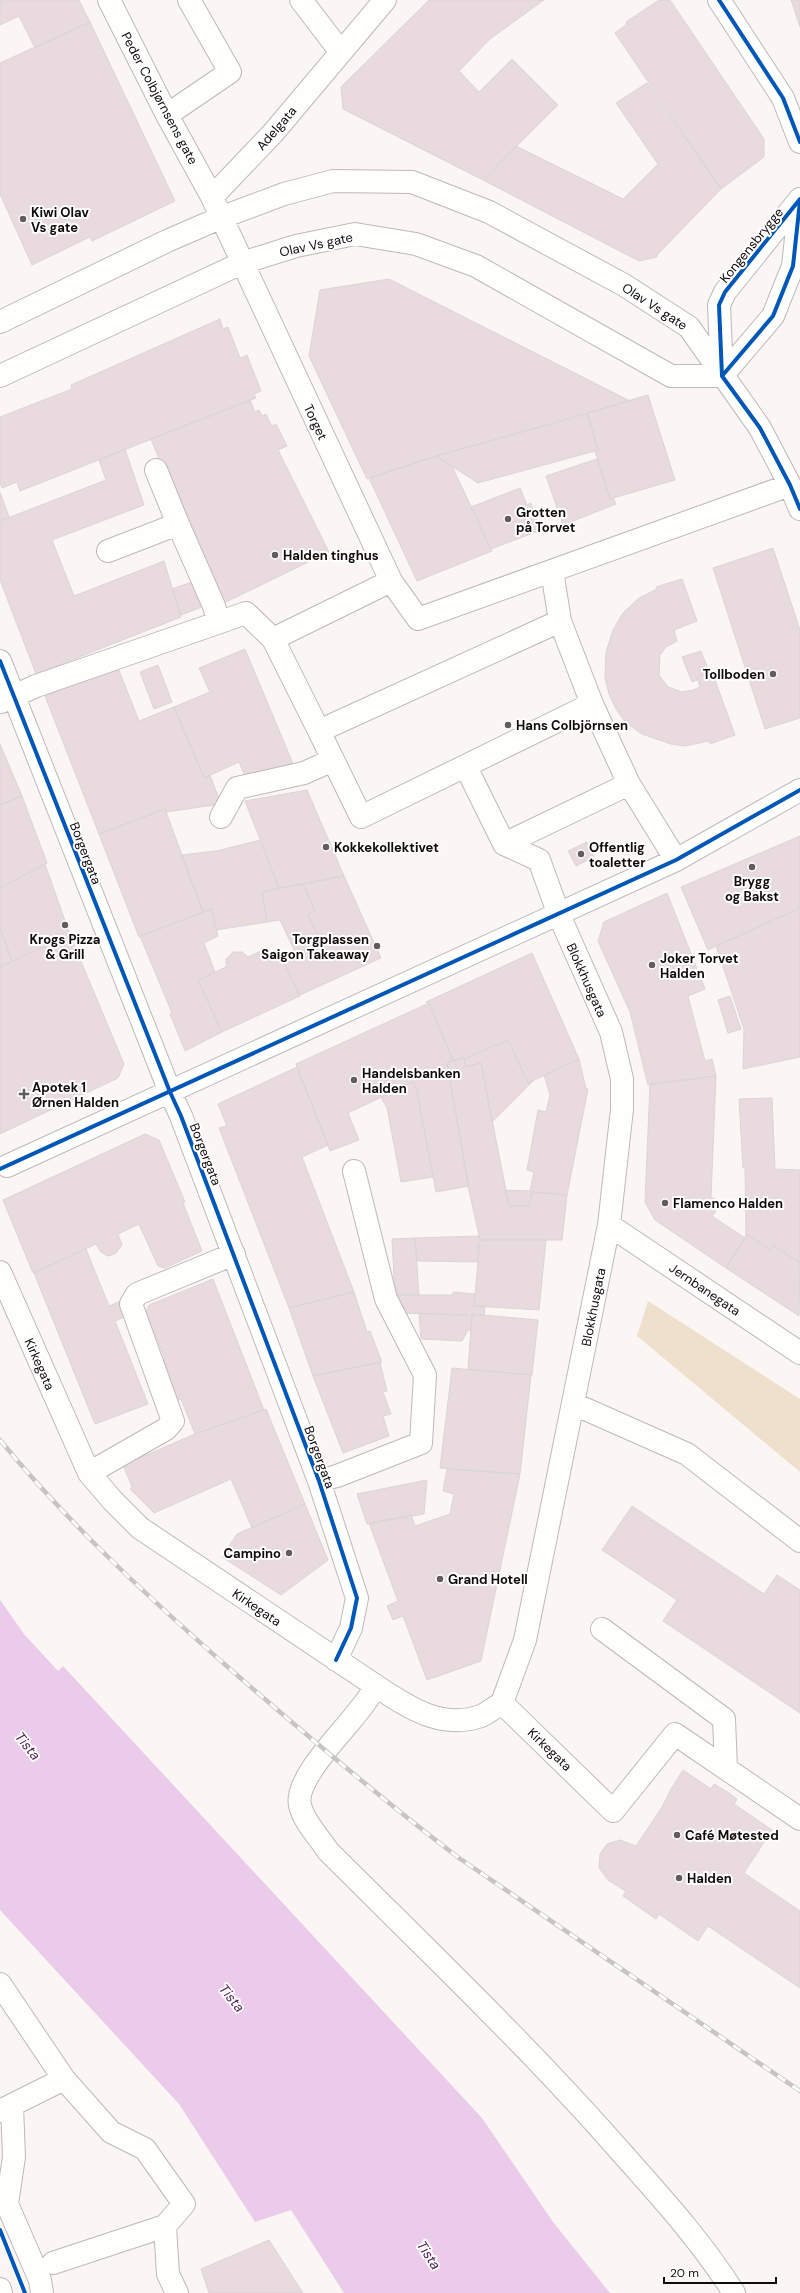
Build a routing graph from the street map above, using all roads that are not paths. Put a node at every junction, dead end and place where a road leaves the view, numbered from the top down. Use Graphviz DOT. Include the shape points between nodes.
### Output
graph roads {
  1 [pos="109,0"];
  2 [pos="190,0"];
  3 [pos="301,0"];
  4 [pos="719,0"];
  5 [pos="379,2"];
  6 [pos="340,51"];
  7 [pos="167,115"];
  8 [pos="800,142"];
  9 [pos="212,197"];
  10 [pos="800,207"];
  11 [pos="220,218"];
  12 [pos="242,263"];
  13 [pos="0,322"];
  14 [pos="0,376"];
  15 [pos="722,376"];
  16 [pos="156,470"];
  17 [pos="790,485"];
  18 [pos="800,509"];
  19 [pos="178,524"];
  20 [pos="108,551"];
  21 [pos="552,571"];
  22 [pos="391,581"];
  23 [pos="218,621"];
  24 [pos="560,621"];
  25 [pos="273,639"];
  26 [pos="0,660"];
  27 [pos="7,700"];
  28 [pos="592,704"];
  29 [pos="319,732"];
  30 [pos="333,760"];
  31 [pos="466,767"];
  32 [pos="629,784"];
  33 [pos="800,790"];
  34 [pos="221,817"];
  35 [pos="504,844"];
  36 [pos="676,860"];
  37 [pos="559,915"];
  38 [pos="170,1092"];
  39 [pos="7,1166"];
  40 [pos="354,1172"];
  41 [pos="609,1225"];
  42 [pos="234,1254"];
  43 [pos="0,1272"];
  44 [pos="800,1353"];
  45 [pos="574,1404"];
  46 [pos="89,1472"];
  47 [pos="319,1481"];
  48 [pos="800,1541"];
  49 [pos="602,1629"];
  50 [pos="336,1660"];
  51 [pos="376,1686"];
  52 [pos="502,1703"];
  53 [pos="726,1769"];
  54 [pos="800,1819"];
  55 [pos="0,1984"];
  56 [pos="64,2079"];
  57 [pos="6,2108"];
  58 [pos="165,2226"];
  59 [pos="53,2263"];
  60 [pos="0,2290"];
  61 [pos="1,2293"];
  62 [pos="42,2293"];
  63 [pos="177,2293"];
  64 [pos="734,2293"];
  1 -- 7 [label="street, Peder Colbjørnsens gate"];
  2 -- 7 [label="street" via="230,72"];
  3 -- 6 [label="street"];
  4 -- 8 [label="street" via="783,98"];
  5 -- 6 [label="street, Adelgata"];
  6 -- 9 [label="street, Adelgata" via="273,133"];
  7 -- 9 [label="street, Peder Colbjørnsens gate"];
  9 -- 11 [label="street"];
  10 -- 15 [label="street, Kongensbrygge" via="793,266 773,316"];
  10 -- 15 [label="street, Kongensbrygge" via="725,292 719,306"];
  11 -- 12 [label="street"];
  11 -- 13 [label="street, Olav Vs gate"];
  11 -- 15 [label="street, Olav Vs gate" via="284,194 333,181 412,182 489,212 624,285 689,327"];
  12 -- 14 [label="street, Olav Vs gate"];
  12 -- 15 [label="street, Olav Vs gate" via="296,246 355,234 416,244 476,266 671,376"];
  12 -- 22 [label="street, Torget"];
  15 -- 17 [label="street" via="760,428"];
  16 -- 19 [label="street"];
  17 -- 18 [label="street"];
  17 -- 21 [label="street"];
  19 -- 20 [label="street"];
  19 -- 23 [label="street" via="214,606"];
  21 -- 22 [label="street, Torget" via="418,619"];
  21 -- 24 [label="street"];
  22 -- 25 [label="street"];
  23 -- 25 [label="street" via="246,613"];
  23 -- 27 [label="street" via="36,686"];
  24 -- 28 [label="street"];
  24 -- 29 [label="street"];
  25 -- 29 [label="street"];
  26 -- 27 [label="street, Borgergata"];
  27 -- 38 [label="street, Borgergata"];
  28 -- 31 [label="street"];
  28 -- 32 [label="street"];
  29 -- 30 [label="street"];
  30 -- 31 [label="street" via="361,817"];
  30 -- 34 [label="street" via="304,773 237,788"];
  31 -- 35 [label="street"];
  32 -- 35 [label="street"];
  32 -- 36 [label="street"];
  33 -- 36 [label="street"];
  35 -- 37 [label="street, Blokkhusgata" via="539,860"];
  36 -- 37 [label="street"];
  37 -- 38 [label="street"];
  37 -- 41 [label="street, Blokkhusgata" via="611,1032 622,1078 622,1109"];
  38 -- 39 [label="street"];
  38 -- 42 [label="street, Borgergata"];
  40 -- 47 [label="street" via="386,1300 425,1375 421,1443"];
  41 -- 44 [label="street, Jernbanegata"];
  41 -- 45 [label="street, Blokkhusgata"];
  42 -- 46 [label="street" via="137,1294 131,1304 173,1421 166,1428"];
  42 -- 47 [label="street, Borgergata"];
  43 -- 46 [label="street, Kirkegata"];
  45 -- 48 [label="street" via="687,1454"];
  45 -- 52 [label="street, Blokkhusgata" via="525,1640"];
  46 -- 50 [label="street, Kirkegata" via="140,1528"];
  47 -- 50 [label="street, Borgergata" via="357,1598 351,1628"];
  49 -- 53 [label="street" via="724,1719"];
  50 -- 51 [label="street, Kirkegata"];
  51 -- 52 [label="street, Kirkegata" via="403,1704 432,1718 458,1720 481,1716"];
  51 -- 64 [label="street" via="307,1777 300,1794 299,1804 303,1814 328,1851 571,2094 670,2207"];
  52 -- 53 [label="street, Kirkegata" via="613,1811 675,1734"];
  53 -- 54 [label="street"];
  55 -- 56 [label="street"];
  56 -- 57 [label="street"];
  56 -- 58 [label="street" via="111,2132 145,2149 184,2204"];
  57 -- 62 [label="street" via="14,2157 7,2204 40,2280"];
  58 -- 59 [label="street"];
  58 -- 63 [label="street" via="168,2274"];
  60 -- 61 [label="street"];
}
